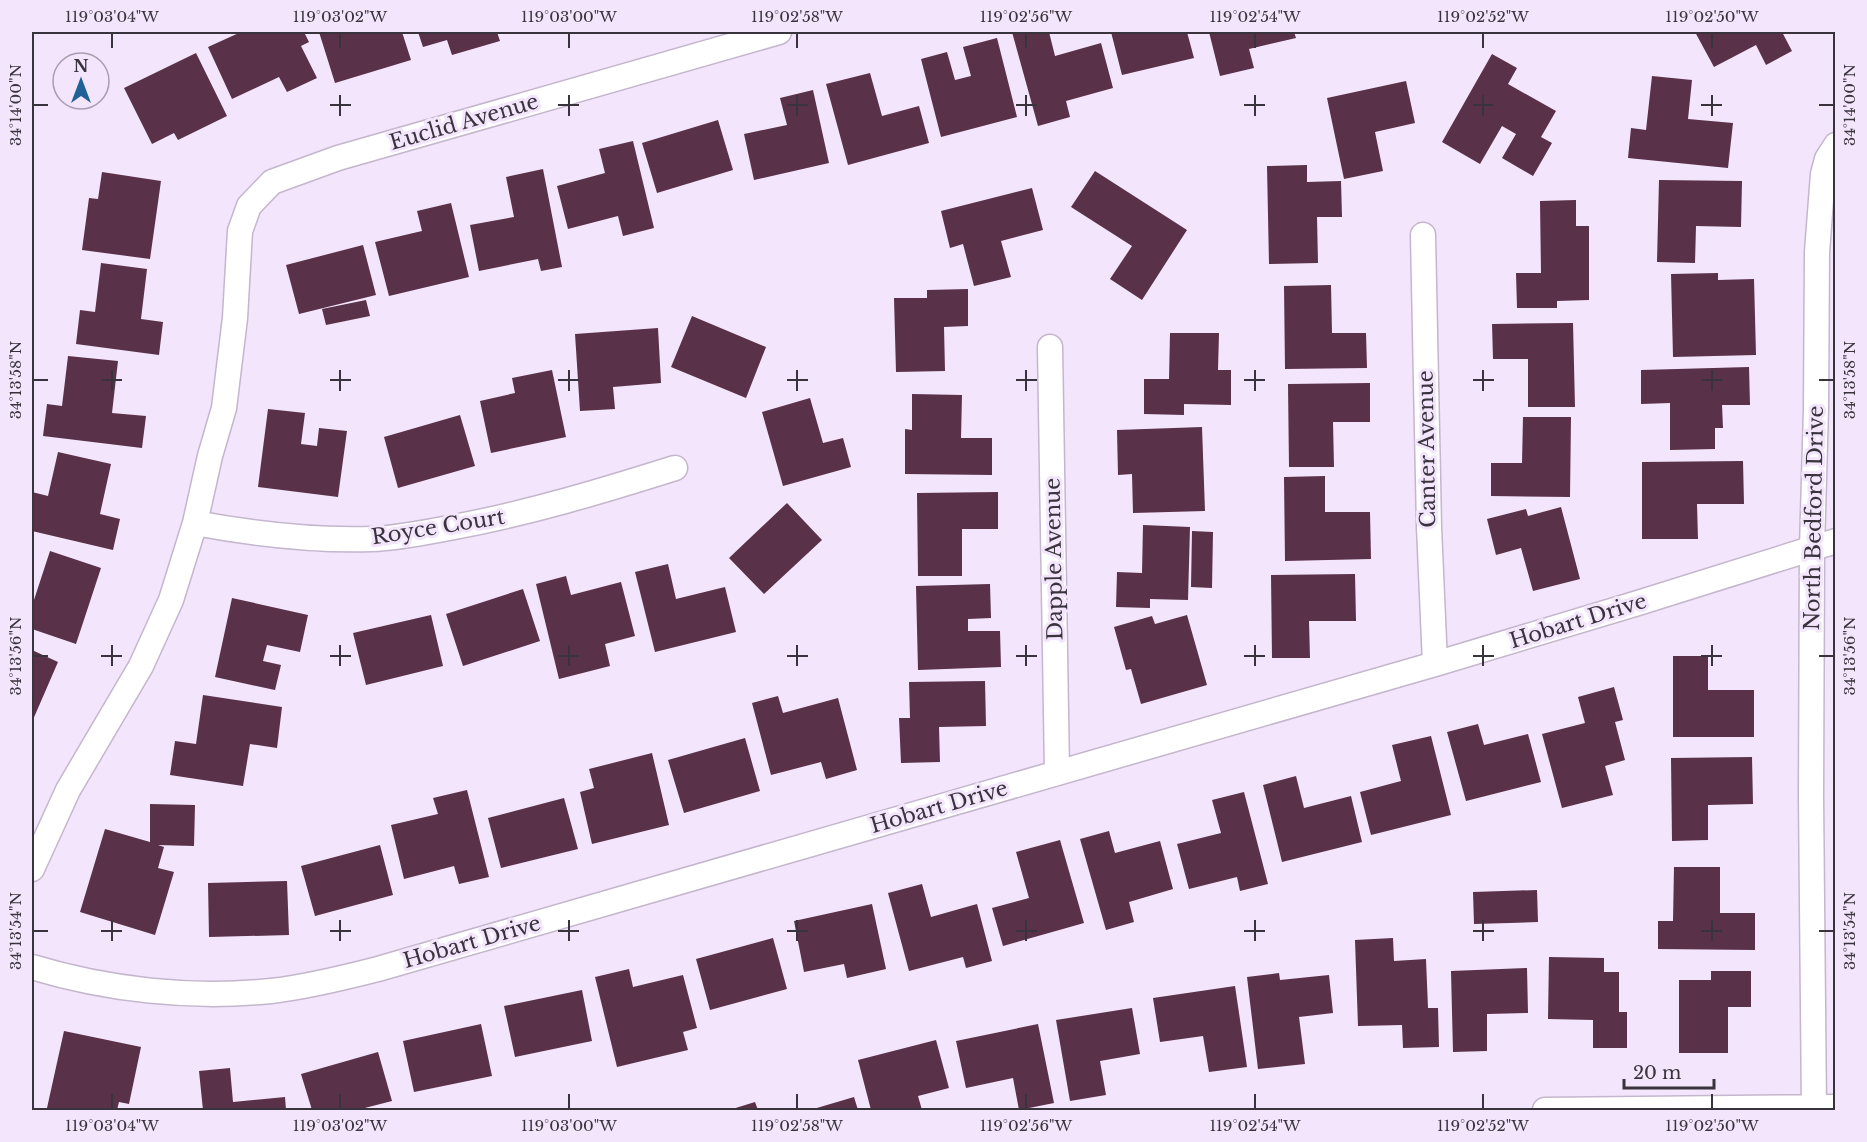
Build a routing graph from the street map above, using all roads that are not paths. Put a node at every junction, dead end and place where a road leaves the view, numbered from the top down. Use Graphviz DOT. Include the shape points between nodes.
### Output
graph roads {
  1 [pos="779,32"];
  2 [pos="1836,145"];
  3 [pos="1423,235"];
  4 [pos="1050,347"];
  5 [pos="675,468"];
  6 [pos="195,524"];
  7 [pos="1836,541"];
  8 [pos="1812,548"];
  9 [pos="1435,664"];
  10 [pos="1057,772"];
  11 [pos="32,868"];
  12 [pos="32,968"];
  13 [pos="1821,1108"];
  14 [pos="1545,1110"];
  1 -- 6 [label="street, Euclid Avenue" via="338,158 272,182 249,206 240,231 224,408"];
  2 -- 8 [label="street, North Bedford Drive" via="1823,174 1816,252"];
  3 -- 9 [label="street, Canter Avenue" via="1428,527"];
  4 -- 10 [label="street, Dapple Avenue"];
  5 -- 6 [label="street, Royce Court" via="497,519 404,537 311,539"];
  6 -- 11 [label="street" via="171,600 141,666 68,790"];
  7 -- 8 [label="street, Hobart Drive"];
  8 -- 9 [label="street, Hobart Drive"];
  8 -- 13 [label="street, North Bedford Drive" via="1811,809"];
  9 -- 10 [label="street, Hobart Drive"];
  10 -- 12 [label="street, Hobart Drive" via="332,981 271,991 210,994 113,986"];
  13 -- 14 [label="street"];
}
